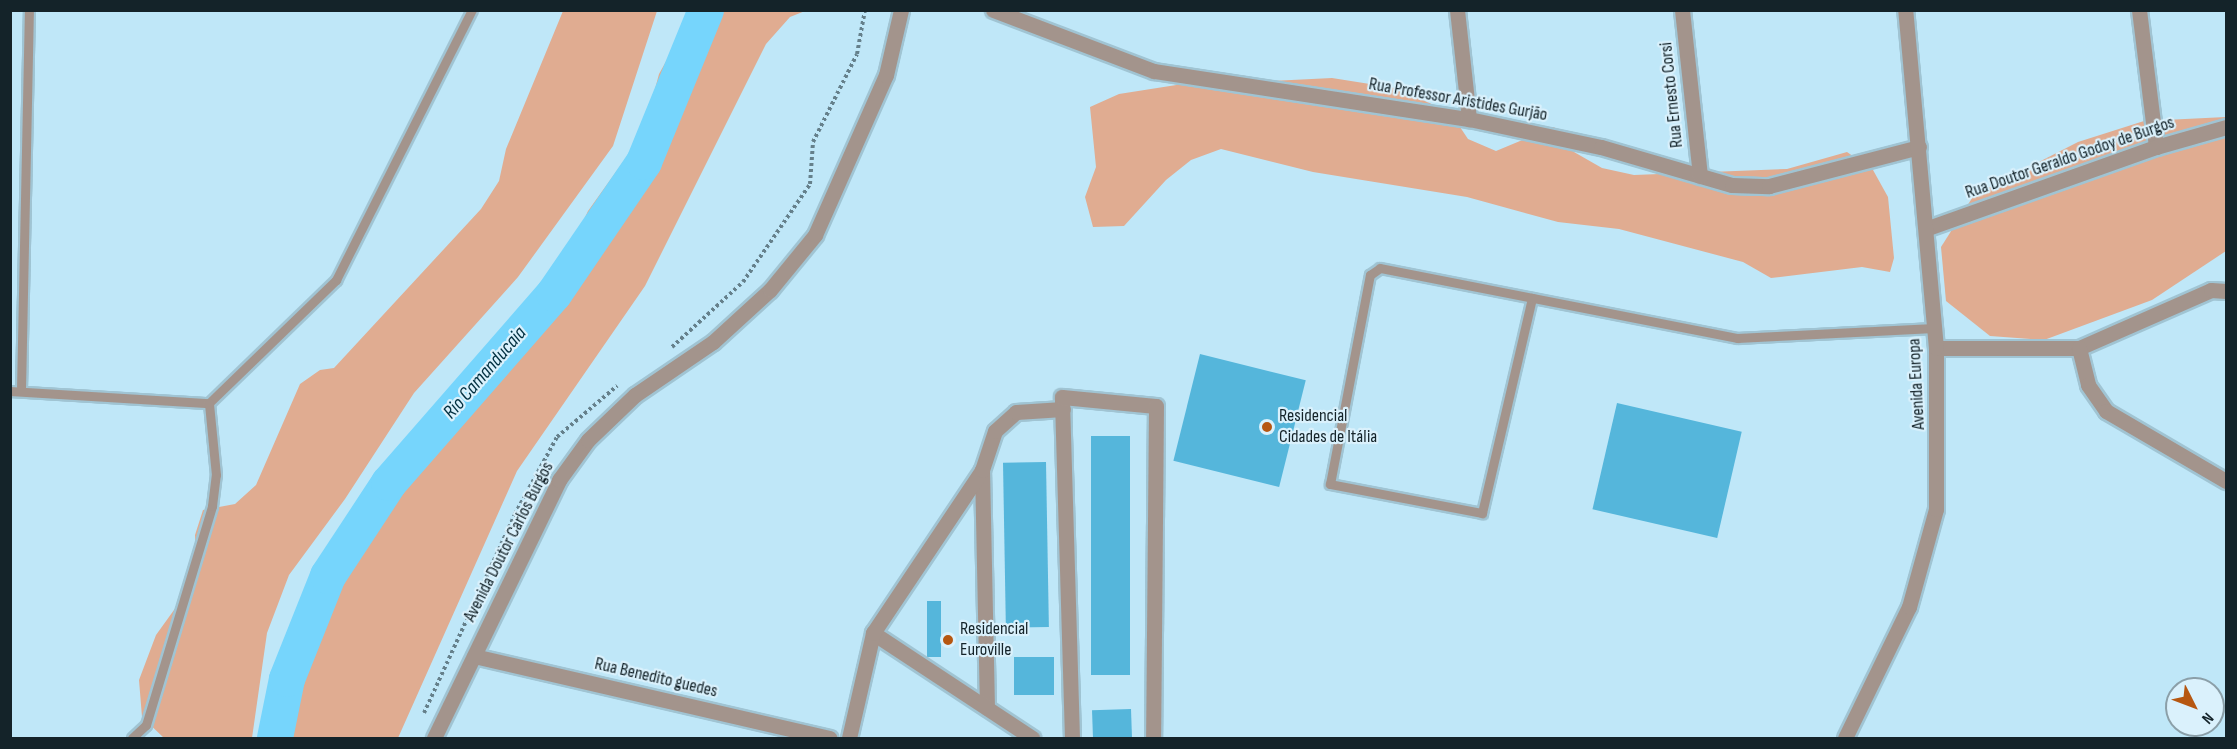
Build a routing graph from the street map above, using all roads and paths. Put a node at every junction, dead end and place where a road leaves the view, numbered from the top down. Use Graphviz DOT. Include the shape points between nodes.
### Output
graph roads {
  1 [pos="29,10"];
  2 [pos="472,10"];
  3 [pos="901,10"];
  4 [pos="993,10"];
  5 [pos="1457,10"];
  6 [pos="1682,10"];
  7 [pos="1905,10"];
  8 [pos="2139,10"];
  9 [pos="1469,119"];
  10 [pos="2226,127"];
  11 [pos="1919,147"];
  12 [pos="2156,147"];
  13 [pos="1700,176"];
  14 [pos="1928,228"];
  15 [pos="2226,291"];
  16 [pos="1532,298"];
  17 [pos="1934,328"];
  18 [pos="1936,348"];
  19 [pos="2079,348"];
  20 [pos="21,390"];
  21 [pos="10,391"];
  22 [pos="209,403"];
  23 [pos="1063,409"];
  24 [pos="982,470"];
  25 [pos="2226,481"];
  26 [pos="873,633"];
  27 [pos="474,656"];
  28 [pos="987,708"];
  29 [pos="132,738"];
  30 [pos="434,738"];
  31 [pos="830,738"];
  32 [pos="849,738"];
  33 [pos="1032,738"];
  34 [pos="1072,738"];
  35 [pos="1153,738"];
  36 [pos="1845,738"];
  1 -- 20 [label="lane"];
  2 -- 22 [label="lane" via="336,280"];
  3 -- 27 [label="street, Avenida Doutor Carlos Burgos" via="886,75 815,236 770,290 713,342 635,395 588,440 559,480"];
  4 -- 9 [label="street, Rua Professor Aristides Gurjão" via="1154,71"];
  5 -- 9 [label="street"];
  6 -- 13 [label="street, Rua Ernesto Corsi"];
  7 -- 11 [label="street, Avenida Europa"];
  8 -- 12 [label="street"];
  9 -- 13 [label="street, Rua Professor Aristides Gurjão" via="1601,147"];
  10 -- 12 [label="street, Rua Doutor Geraldo Godoy de Burgos"];
  11 -- 13 [label="street, Rua Professor Aristides Gurjão" via="1769,186 1732,185"];
  11 -- 14 [label="street, Avenida Europa"];
  12 -- 14 [label="street, Rua Doutor Geraldo Godoy de Burgos"];
  14 -- 17 [label="street, Avenida Europa"];
  15 -- 19 [label="street" via="2211,290"];
  16 -- 16 [label="lane" via="1482,513 1330,484 1373,270"];
  16 -- 17 [label="lane" via="1737,338"];
  17 -- 18 [label="street, Avenida Europa"];
  18 -- 19 [label="street"];
  18 -- 36 [label="street, Avenida Europa" via="1936,509 1909,607"];
  19 -- 25 [label="street" via="2088,385 2106,411"];
  20 -- 21 [label="lane"];
  20 -- 22 [label="lane"];
  22 -- 29 [label="lane" via="216,475 212,506 146,725"];
  23 -- 24 [label="street" via="1016,412 1003,419"];
  23 -- 34 [label="street"];
  23 -- 35 [label="street" via="1062,397 1156,406"];
  24 -- 26 [label="street"];
  24 -- 28 [label="street"];
  26 -- 28 [label="street"];
  26 -- 32 [label="street"];
  27 -- 30 [label="street, Avenida Doutor Carlos Burgos"];
  27 -- 31 [label="street, Rua Benedito guedes"];
  28 -- 33 [label="street"];
}
